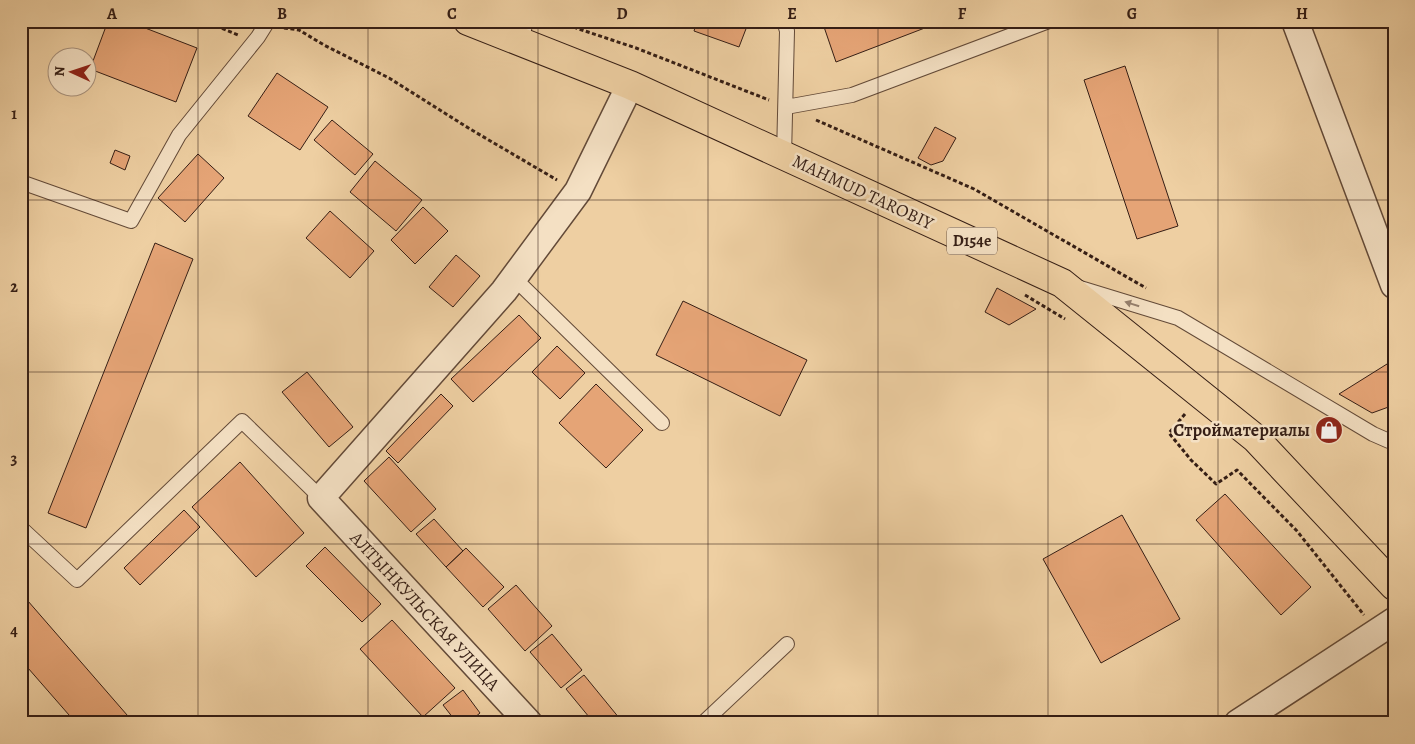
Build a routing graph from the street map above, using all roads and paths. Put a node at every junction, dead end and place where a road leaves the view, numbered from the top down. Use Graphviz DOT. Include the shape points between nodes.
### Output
graph roads {
  1 [pos="204,21"];
  2 [pos="268,21"];
  3 [pos="468,21"];
  4 [pos="554,21"];
  5 [pos="784,21"];
  6 [pos="1049,21"];
  7 [pos="1295,21"];
  8 [pos="524,32"];
  9 [pos="258,37"];
  10 [pos="630,86"];
  11 [pos="786,106"];
  12 [pos="784,156"];
  13 [pos="21,182"];
  14 [pos="578,191"];
  15 [pos="514,278"];
  16 [pos="1062,283"];
  17 [pos="1394,285"];
  18 [pos="1149,290"];
  19 [pos="1024,295"];
  20 [pos="1066,320"];
  21 [pos="1178,409"];
  22 [pos="662,423"];
  23 [pos="1394,440"];
  24 [pos="321,498"];
  25 [pos="21,528"];
  26 [pos="1394,586"];
  27 [pos="1389,624"];
  28 [pos="786,644"];
  29 [pos="529,723"];
  30 [pos="703,723"];
  31 [pos="1238,723"];
  1 -- 9 [label="path" via="250,40"];
  2 -- 9 [label="lane"];
  3 -- 8 [label="main road, MAHMUD TAROBIY / D154e"];
  4 -- 11 [label="path" via="636,48"];
  5 -- 11 [label="lane" via="787,31"];
  6 -- 11 [label="lane" via="852,95"];
  7 -- 17 [label="street"];
  8 -- 10 [label="main road, MAHMUD TAROBIY / D154e"];
  9 -- 13 [label="lane" via="179,135 131,221"];
  9 -- 14 [label="path" via="285,27 299,30 389,78 531,166"];
  10 -- 12 [label="main road, MAHMUD TAROBIY / D154e"];
  10 -- 14 [label="street"];
  11 -- 12 [label="lane"];
  11 -- 18 [label="path" via="974,189"];
  12 -- 16 [label="main road, MAHMUD TAROBIY / D154e"];
  14 -- 15 [label="street"];
  15 -- 22 [label="lane"];
  15 -- 24 [label="street"];
  23 -- 16 [label="lane, one-way" via="1373,434 1178,318"];
  16 -- 26 [label="main road, MAHMUD TAROBIY / D154e" via="1256,438"];
  19 -- 20 [label="path"];
  21 -- 27 [label="path" via="1186,415 1169,433 1191,460 1216,484 1238,470 1297,531 1365,616"];
  24 -- 25 [label="lane" via="242,421 77,580"];
  24 -- 29 [label="street, АЛТЫНКУЛЬСКАЯ УЛИЦА"];
  27 -- 31 [label="street"];
  28 -- 30 [label="lane"];
}
